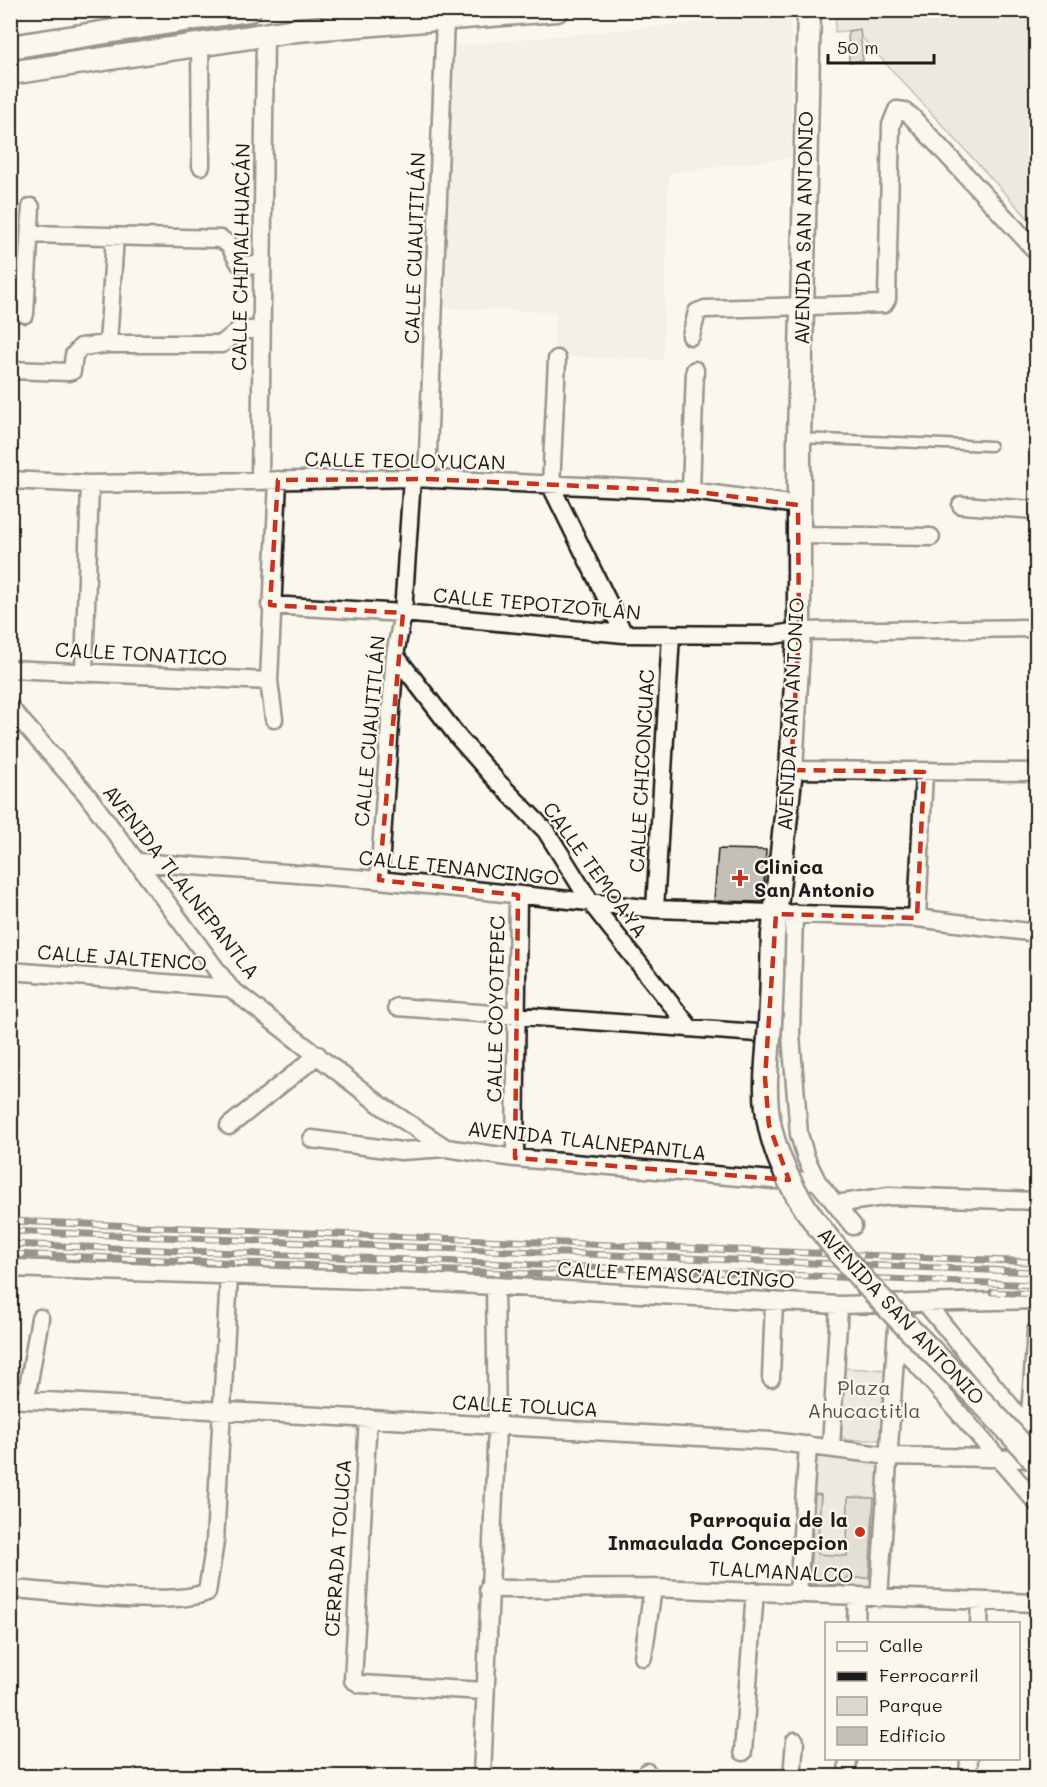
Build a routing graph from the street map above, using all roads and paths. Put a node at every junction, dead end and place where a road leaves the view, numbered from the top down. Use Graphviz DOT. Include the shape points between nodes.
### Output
graph roads {
  1 [pos="249,10"];
  2 [pos="557,10"];
  3 [pos="809,10"];
  4 [pos="445,18"];
  5 [pos="265,34"];
  6 [pos="200,44"];
  7 [pos="10,47"];
  8 [pos="10,73"];
  9 [pos="201,166"];
  10 [pos="31,207"];
  11 [pos="30,234"];
  12 [pos="115,236"];
  13 [pos="1036,251"];
  14 [pos="261,266"];
  15 [pos="803,307"];
  16 [pos="25,314"];
  17 [pos="260,330"];
  18 [pos="691,336"];
  19 [pos="108,344"];
  20 [pos="557,358"];
  21 [pos="10,370"];
  22 [pos="695,370"];
  23 [pos="799,438"];
  24 [pos="991,446"];
  25 [pos="420,478"];
  26 [pos="10,480"];
  27 [pos="260,480"];
  28 [pos="278,480"];
  29 [pos="90,484"];
  30 [pos="551,486"];
  31 [pos="691,492"];
  32 [pos="798,505"];
  33 [pos="961,505"];
  34 [pos="1036,510"];
  35 [pos="799,535"];
  36 [pos="931,537"];
  37 [pos="270,605"];
  38 [pos="403,613"];
  39 [pos="1036,628"];
  40 [pos="799,631"];
  41 [pos="624,634"];
  42 [pos="671,635"];
  43 [pos="395,655"];
  44 [pos="10,669"];
  45 [pos="84,671"];
  46 [pos="268,681"];
  47 [pos="10,708"];
  48 [pos="274,719"];
  49 [pos="791,770"];
  50 [pos="924,772"];
  51 [pos="1036,772"];
  52 [pos="138,862"];
  53 [pos="379,880"];
  54 [pos="518,895"];
  55 [pos="591,903"];
  56 [pos="655,909"];
  57 [pos="917,918"];
  58 [pos="781,921"];
  59 [pos="1036,933"];
  60 [pos="10,971"];
  61 [pos="230,988"];
  62 [pos="397,1007"];
  63 [pos="516,1014"];
  64 [pos="690,1028"];
  65 [pos="758,1033"];
  66 [pos="318,1054"];
  67 [pos="229,1126"];
  68 [pos="312,1139"];
  69 [pos="446,1148"];
  70 [pos="515,1158"];
  71 [pos="817,1181"];
  72 [pos="1036,1201"];
  73 [pos="836,1204"];
  74 [pos="854,1226"];
  75 [pos="10,1268"];
  76 [pos="229,1275"];
  77 [pos="495,1286"];
  78 [pos="1036,1300"];
  79 [pos="774,1301"];
  80 [pos="839,1305"];
  81 [pos="898,1305"];
  82 [pos="927,1305"];
  83 [pos="39,1318"];
  84 [pos="1036,1331"];
  85 [pos="896,1340"];
  86 [pos="771,1378"];
  87 [pos="18,1399"];
  88 [pos="1034,1408"];
  89 [pos="224,1410"];
  90 [pos="368,1418"];
  91 [pos="497,1425"];
  92 [pos="1033,1433"];
  93 [pos="808,1445"];
  94 [pos="831,1447"];
  95 [pos="889,1456"];
  96 [pos="1001,1458"];
  97 [pos="1036,1461"];
  98 [pos="1036,1502"];
  99 [pos="489,1588"];
  100 [pos="653,1588"];
  101 [pos="10,1589"];
  102 [pos="756,1591"];
  103 [pos="798,1593"];
  104 [pos="857,1596"];
  105 [pos="879,1598"];
  106 [pos="980,1602"];
  107 [pos="1036,1603"];
  108 [pos="856,1622"];
  109 [pos="979,1622"];
  110 [pos="643,1657"];
  111 [pos="485,1691"];
  112 [pos="795,1742"];
  113 [pos="743,1752"];
  114 [pos="848,1760"];
  115 [pos="969,1760"];
  116 [pos="482,1776"];
  117 [pos="792,1776"];
  118 [pos="847,1776"];
  119 [pos="968,1776"];
  1 -- 7 [label="main road"];
  2 -- 4 [label="main road"];
  3 -- 15 [label="main road, AVENIDA SAN ANTONIO"];
  4 -- 5 [label="main road"];
  4 -- 25 [label="street, CALLE CUAUTITLÁN"];
  5 -- 6 [label="main road"];
  5 -- 14 [label="street, CALLE CHIMALHUACÁN"];
  6 -- 8 [label="main road"];
  6 -- 9 [label="street"];
  10 -- 11 [label="street"];
  11 -- 12 [label="street"];
  11 -- 16 [label="street"];
  12 -- 14 [label="street" via="221,239 240,264"];
  12 -- 19 [label="street"];
  13 -- 15 [label="street" via="911,116 897,110 891,125 887,299 877,305"];
  14 -- 17 [label="street, CALLE CHIMALHUACÁN"];
  15 -- 18 [label="street" via="705,309 693,318"];
  15 -- 23 [label="main road, AVENIDA SAN ANTONIO"];
  17 -- 19 [label="street" via="239,330 222,344"];
  17 -- 27 [label="street, CALLE CHIMALHUACÁN"];
  19 -- 21 [label="street" via="76,350 74,367 68,372"];
  20 -- 30 [label="street"];
  22 -- 31 [label="street"];
  23 -- 24 [label="lane"];
  23 -- 32 [label="main road, AVENIDA SAN ANTONIO"];
  25 -- 28 [label="street, CALLE TEOLOYUCAN"];
  25 -- 30 [label="street, CALLE TEOLOYUCAN"];
  25 -- 38 [label="street, CALLE CUAUTITLÁN"];
  26 -- 29 [label="street, CALLE TEOLOYUCAN"];
  27 -- 28 [label="street, CALLE TEOLOYUCAN"];
  27 -- 29 [label="street, CALLE TEOLOYUCAN"];
  28 -- 37 [label="street"];
  29 -- 45 [label="street"];
  30 -- 31 [label="street, CALLE TEOLOYUCAN"];
  30 -- 41 [label="street"];
  31 -- 32 [label="street, CALLE TEOLOYUCAN"];
  32 -- 35 [label="main road, AVENIDA SAN ANTONIO"];
  33 -- 34 [label="street"];
  35 -- 36 [label="street"];
  35 -- 40 [label="main road, AVENIDA SAN ANTONIO"];
  37 -- 38 [label="street, CALLE TEPOTZOTLÁN"];
  37 -- 46 [label="street"];
  38 -- 41 [label="street, CALLE TEPOTZOTLÁN"];
  38 -- 43 [label="street, CALLE CUAUTITLÁN"];
  39 -- 40 [label="street"];
  40 -- 42 [label="street, CALLE TEPOTZOTLÁN" via="774,635"];
  40 -- 49 [label="main road, AVENIDA SAN ANTONIO"];
  41 -- 42 [label="street, CALLE TEPOTZOTLÁN"];
  42 -- 56 [label="street, CALLE CHICONCUAC"];
  43 -- 53 [label="street, CALLE CUAUTITLÁN"];
  43 -- 55 [label="street, CALLE TEMOAYA" via="458,737 546,831"];
  44 -- 45 [label="street, CALLE TONATICO"];
  45 -- 46 [label="street, CALLE TONATICO"];
  46 -- 48 [label="street"];
  47 -- 52 [label="street, AVENIDA TLALNEPANTLA" via="87,795"];
  49 -- 50 [label="street"];
  49 -- 58 [label="main road, AVENIDA SAN ANTONIO"];
  50 -- 51 [label="street"];
  50 -- 57 [label="street"];
  52 -- 53 [label="street, CALLE TENANCINGO"];
  52 -- 61 [label="street, AVENIDA TLALNEPANTLA"];
  53 -- 54 [label="street, CALLE TENANCINGO"];
  54 -- 55 [label="street, CALLE TENANCINGO"];
  54 -- 63 [label="street, CALLE COYOTEPEC"];
  55 -- 56 [label="street, CALLE TENANCINGO"];
  55 -- 64 [label="street, CALLE TEMOAYA"];
  56 -- 58 [label="street, CALLE TENANCINGO"];
  57 -- 58 [label="street, CALLE TENANCINGO"];
  57 -- 59 [label="street, CALLE TENANCINGO"];
  58 -- 71 [label="street, AVENIDA SAN ANTONIO" via="799,1134"];
  58 -- 97 [label="main road, AVENIDA SAN ANTONIO, bridge" via="765,1078 769,1125 794,1191 843,1257"];
  60 -- 61 [label="street, CALLE JALTENCO"];
  61 -- 66 [label="street, AVENIDA TLALNEPANTLA"];
  62 -- 63 [label="street"];
  63 -- 64 [label="street"];
  63 -- 70 [label="street, CALLE COYOTEPEC"];
  64 -- 65 [label="street"];
  66 -- 67 [label="street"];
  66 -- 69 [label="street, AVENIDA TLALNEPANTLA" via="382,1106"];
  68 -- 69 [label="street" via="401,1151"];
  69 -- 70 [label="street, AVENIDA TLALNEPANTLA"];
  70 -- 71 [label="street, AVENIDA TLALNEPANTLA"];
  71 -- 73 [label="street, AVENIDA SAN ANTONIO"];
  72 -- 73 [label="street" via="890,1196"];
  73 -- 74 [label="street, AVENIDA SAN ANTONIO"];
  75 -- 76 [label="street, CALLE TEMASCALCINGO"];
  76 -- 77 [label="street, CALLE TEMASCALCINGO"];
  76 -- 89 [label="street"];
  77 -- 79 [label="street, CALLE TEMASCALCINGO"];
  77 -- 91 [label="street"];
  78 -- 82 [label="street, CALLE TEMASCALCINGO"];
  79 -- 80 [label="street, CALLE TEMASCALCINGO"];
  79 -- 86 [label="street"];
  80 -- 81 [label="street, CALLE TEMASCALCINGO"];
  80 -- 94 [label="street"];
  81 -- 82 [label="street, CALLE TEMASCALCINGO"];
  81 -- 85 [label="street"];
  82 -- 92 [label="street, AVENIDA SAN ANTONIO"];
  83 -- 87 [label="street"];
  84 -- 88 [label="street"];
  85 -- 95 [label="street"];
  85 -- 96 [label="street, AVENIDA SAN ANTONIO"];
  87 -- 89 [label="street, CALLE TOLUCA"];
  88 -- 92 [label="street"];
  89 -- 90 [label="street, CALLE TOLUCA"];
  89 -- 101 [label="street" via="215,1542 207,1592 199,1596 151,1598"];
  90 -- 91 [label="street, CALLE TOLUCA"];
  90 -- 111 [label="street, CERRADA TOLUCA" via="353,1680 360,1684"];
  91 -- 93 [label="street, CALLE TOLUCA"];
  91 -- 99 [label="street"];
  93 -- 94 [label="street, CALLE TOLUCA"];
  93 -- 103 [label="street"];
  94 -- 95 [label="street, CALLE TOLUCA"];
  95 -- 96 [label="street, CALLE TOLUCA"];
  95 -- 105 [label="street"];
  96 -- 97 [label="street, CALLE TOLUCA"];
  96 -- 98 [label="street, AVENIDA SAN ANTONIO"];
  99 -- 100 [label="street, TLALMANALCO"];
  99 -- 111 [label="street"];
  100 -- 102 [label="street, TLALMANALCO"];
  100 -- 110 [label="street"];
  102 -- 103 [label="street, TLALMANALCO"];
  102 -- 113 [label="street"];
  103 -- 104 [label="street, TLALMANALCO"];
  104 -- 105 [label="street, TLALMANALCO"];
  104 -- 108 [label="street"];
  105 -- 106 [label="street, TLALMANALCO"];
  106 -- 107 [label="street, TLALMANALCO"];
  106 -- 109 [label="street"];
  111 -- 116 [label="street"];
  112 -- 117 [label="street"];
  114 -- 118 [label="street"];
  115 -- 119 [label="street"];
}
